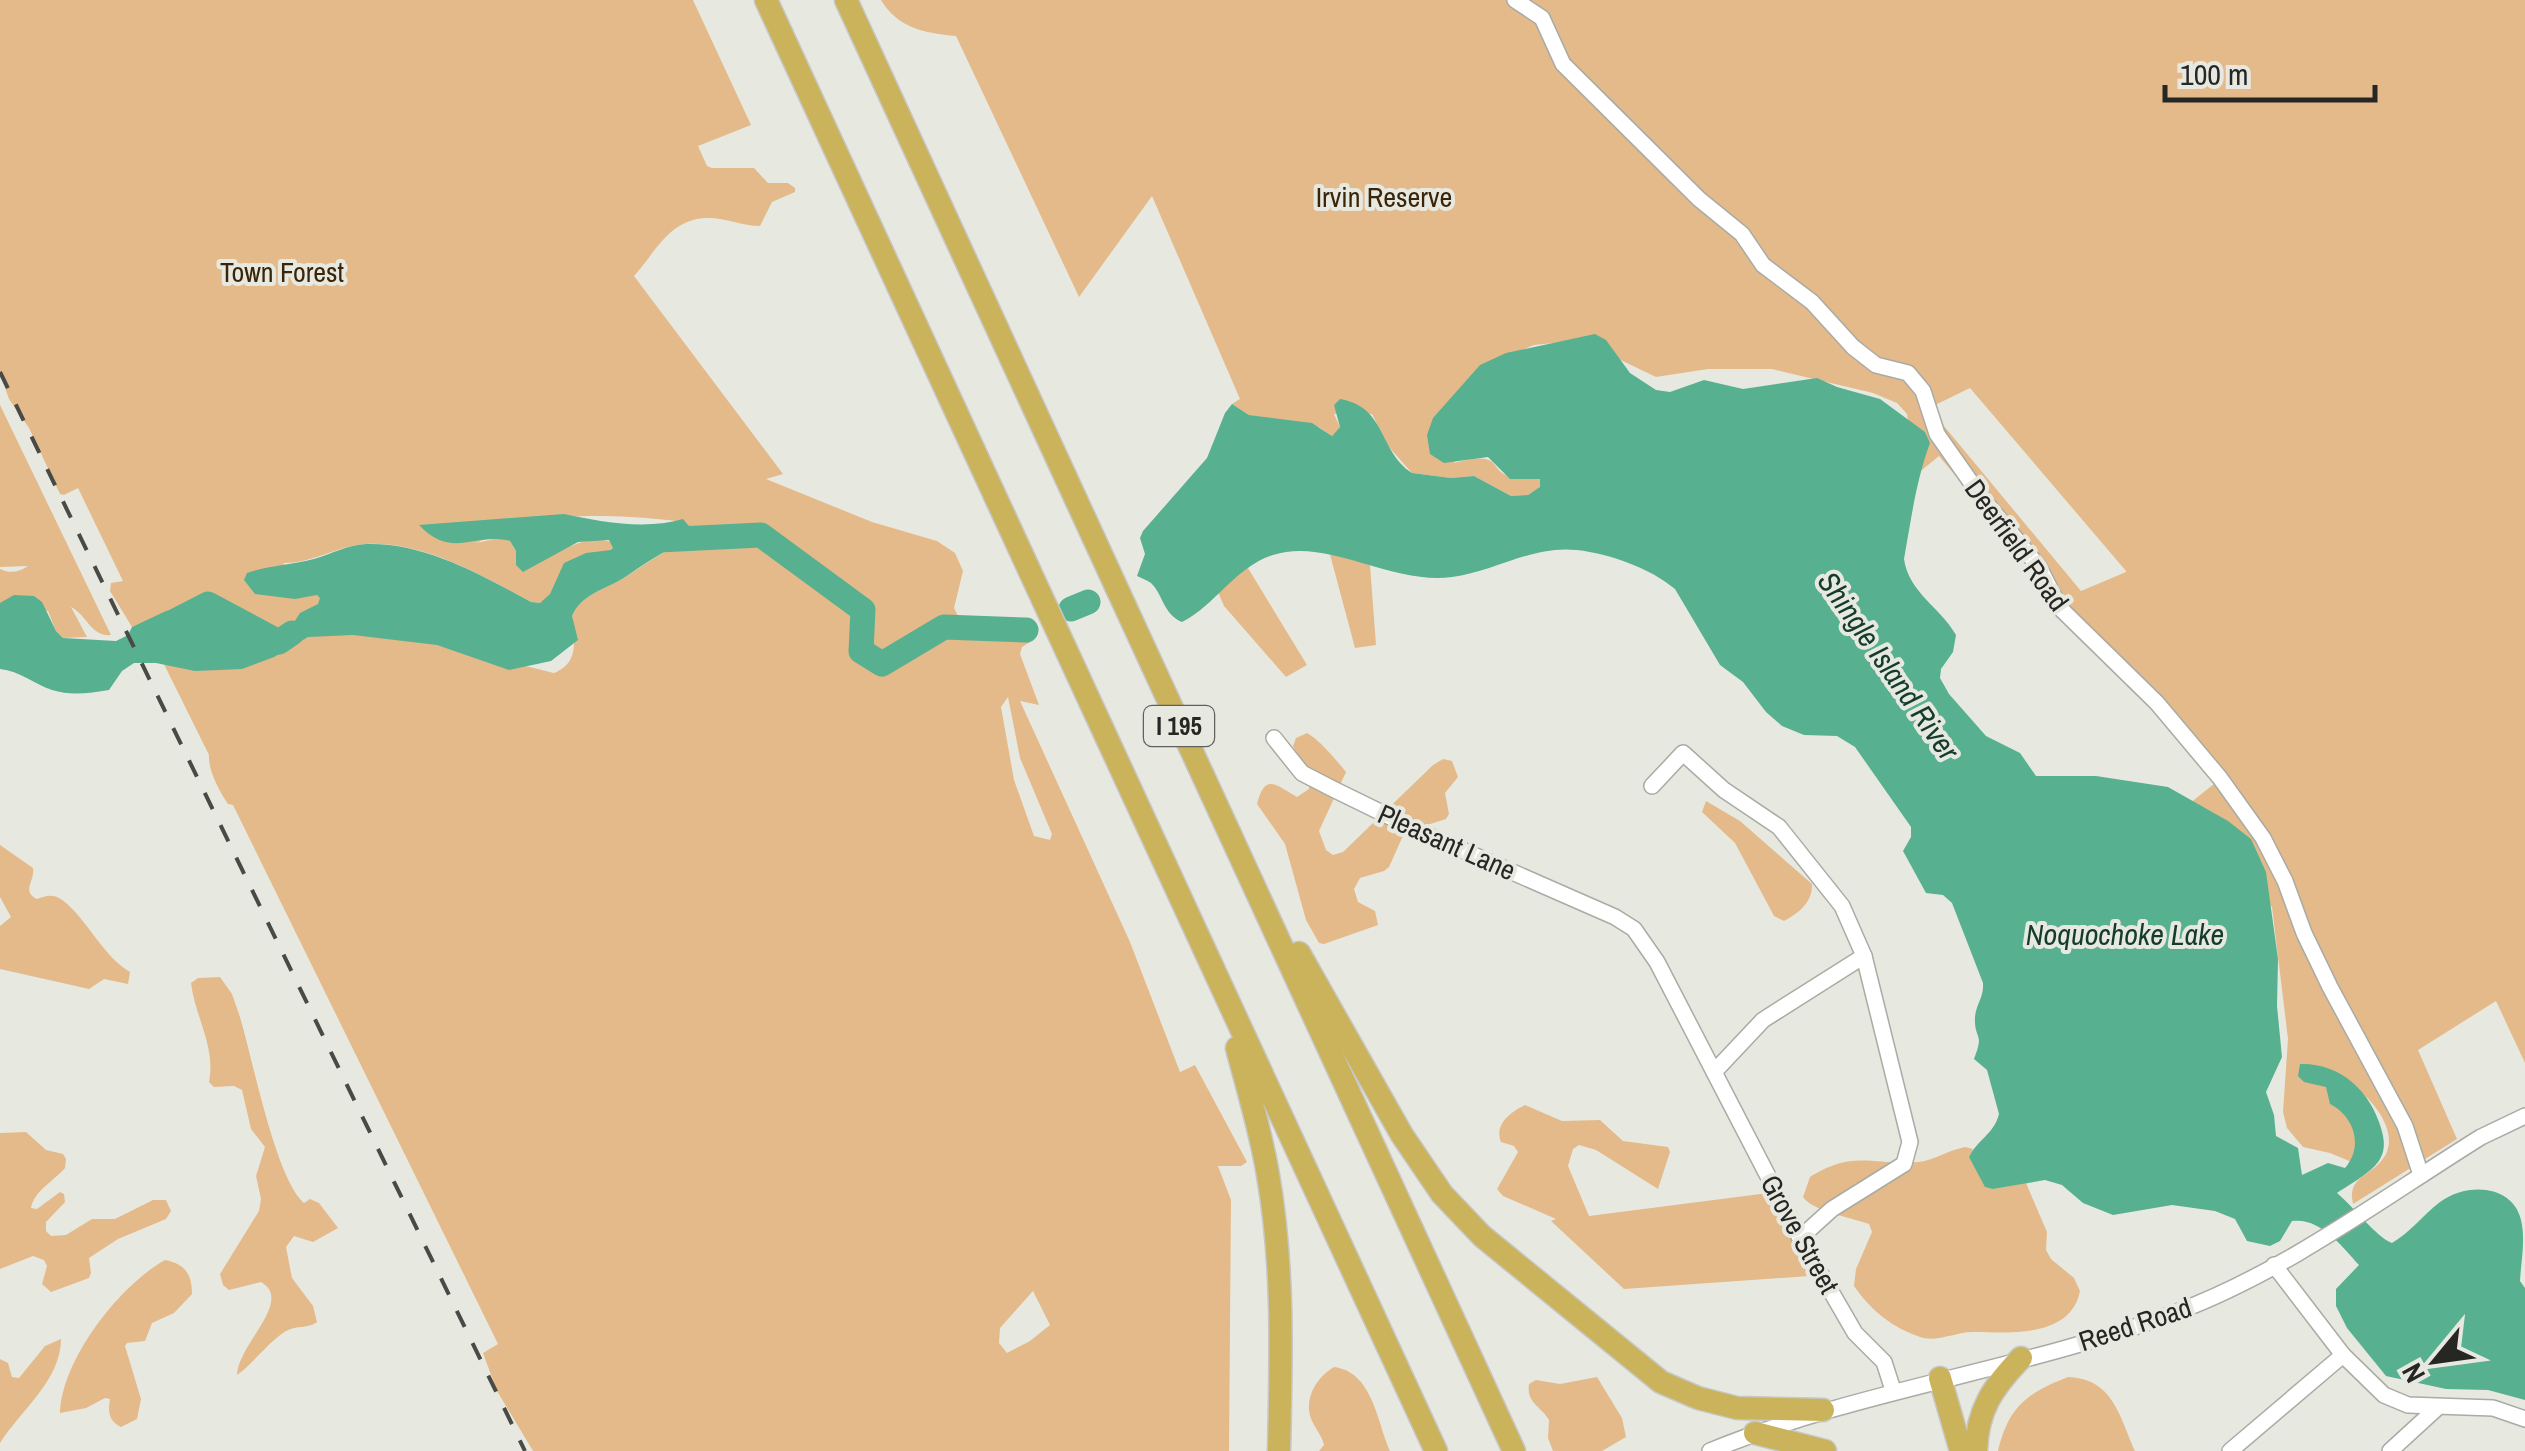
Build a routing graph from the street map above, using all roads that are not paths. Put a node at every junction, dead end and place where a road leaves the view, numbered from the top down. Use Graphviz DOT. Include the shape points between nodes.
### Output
graph roads {
  1 [pos="766,0"];
  2 [pos="846,0"];
  3 [pos="1515,0"];
  4 [pos="1274,738"];
  5 [pos="1652,786"];
  6 [pos="1240,858"];
  7 [pos="1634,929"];
  8 [pos="1864,956"];
  9 [pos="1218,982"];
  10 [pos="1714,1072"];
  11 [pos="2525,1116"];
  12 [pos="2421,1174"];
  13 [pos="1800,1238"];
  14 [pos="2274,1265"];
  15 [pos="2342,1355"];
  16 [pos="2021,1358"];
  17 [pos="1940,1378"];
  18 [pos="1893,1390"];
  19 [pos="2436,1408"];
  20 [pos="1823,1410"];
  21 [pos="2525,1419"];
  22 [pos="1755,1432"];
  23 [pos="1279,1451"];
  24 [pos="1436,1451"];
  25 [pos="1514,1451"];
  26 [pos="1710,1451"];
  27 [pos="1824,1451"];
  28 [pos="1960,1451"];
  29 [pos="1976,1451"];
  30 [pos="2230,1451"];
  31 [pos="2390,1451"];
  1 -- 9 [label="highway, I 195"];
  2 -- 6 [label="highway, I 195"];
  3 -- 12 [label="street, Deerfield Road" via="1542,18 1563,64 1698,200 1742,234 1764,264 1853,347 1876,365 1908,373 1923,391 1937,434 2039,567 2060,608 2175,724 2263,838 2330,987 2406,1126"];
  4 -- 7 [label="street, Pleasant Lane" via="1302,773 1333,790"];
  5 -- 8 [label="street" via="1684,752 1724,790 1779,827 1842,906"];
  6 -- 20 [label="highway" via="1402,1135 1468,1224 1661,1382 1737,1408"];
  6 -- 25 [label="highway, I 195"];
  7 -- 10 [label="street, Grove Street"];
  8 -- 10 [label="street" via="1763,1020"];
  8 -- 13 [label="street" via="1910,1142 1904,1164"];
  9 -- 23 [label="highway" via="1272,1202 1281,1305"];
  9 -- 24 [label="highway, I 195"];
  10 -- 13 [label="street, Grove Street"];
  11 -- 12 [label="street, Reed Road"];
  12 -- 14 [label="street, Reed Road"];
  13 -- 18 [label="street, Grove Street" via="1855,1333 1884,1362"];
  14 -- 15 [label="street"];
  14 -- 16 [label="street, Reed Road" via="2176,1312"];
  15 -- 19 [label="street" via="2384,1395"];
  15 -- 30 [label="street"];
  16 -- 17 [label="street, Reed Road"];
  16 -- 29 [label="highway" via="1986,1400"];
  17 -- 18 [label="street, Reed Road"];
  17 -- 28 [label="highway"];
  18 -- 20 [label="street, Reed Road"];
  19 -- 21 [label="street" via="2494,1408"];
  19 -- 31 [label="street"];
  20 -- 22 [label="street, Reed Road"];
  22 -- 26 [label="street, Reed Road"];
  22 -- 27 [label="highway"];
}
